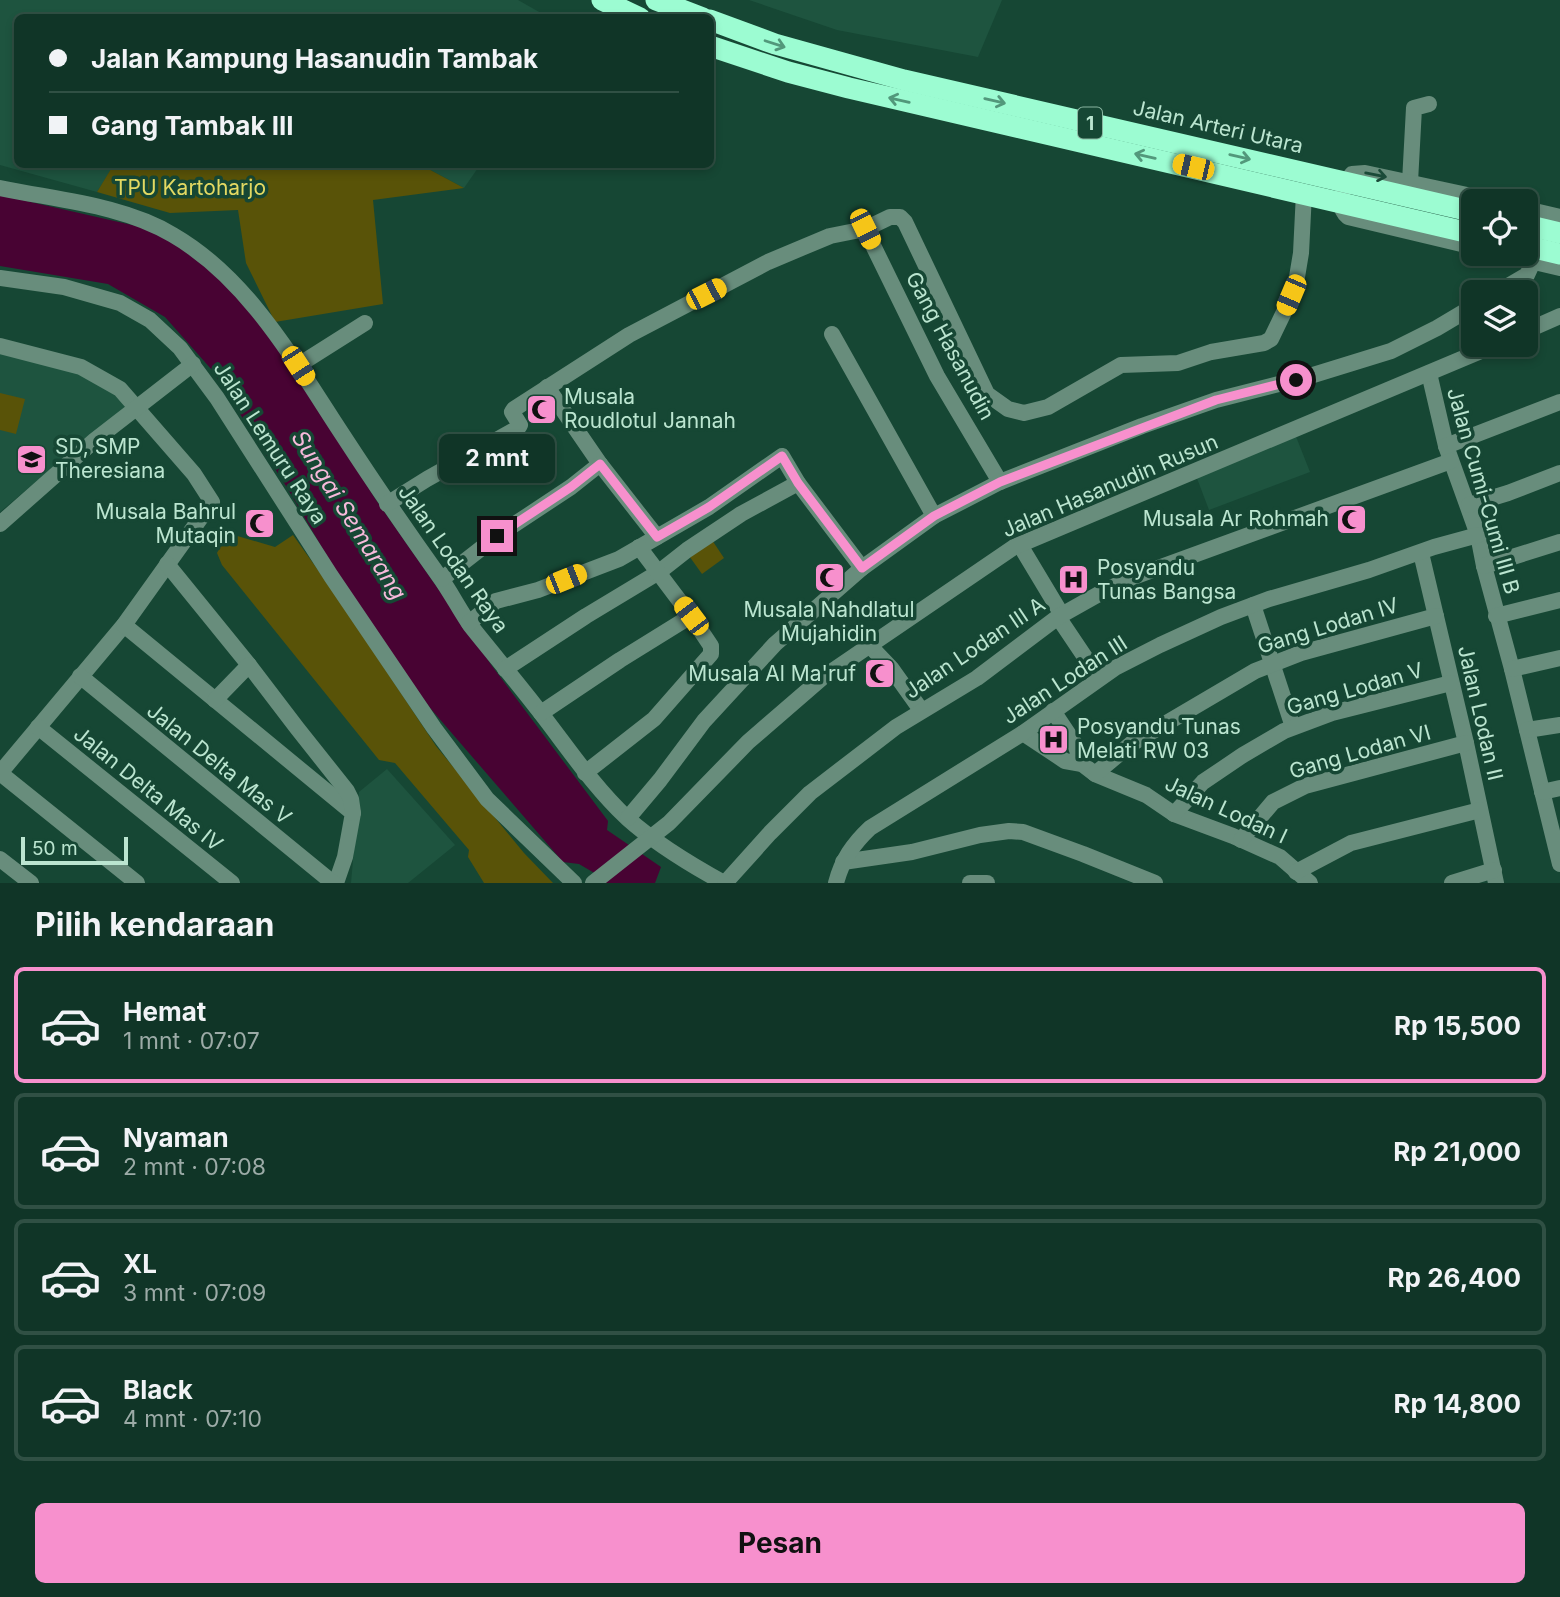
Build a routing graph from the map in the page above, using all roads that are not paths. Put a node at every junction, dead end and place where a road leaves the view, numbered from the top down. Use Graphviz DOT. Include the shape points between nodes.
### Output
graph roads {
  1 [pos="602,0"];
  2 [pos="656,0"];
  3 [pos="632,14"];
  4 [pos="693,14"];
  5 [pos="714,21"];
  6 [pos="714,47"];
  7 [pos="1429,104"];
  8 [pos="1410,182"];
  9 [pos="0,188"];
  10 [pos="1343,192"];
  11 [pos="1304,193"];
  12 [pos="1461,193"];
  13 [pos="1461,210"];
  14 [pos="1538,212"];
  15 [pos="1560,217"];
  16 [pos="1538,228"];
  17 [pos="865,229"];
  18 [pos="1461,230"];
  19 [pos="1560,233"];
  20 [pos="1461,244"];
  21 [pos="1538,254"];
  22 [pos="1560,254"];
  23 [pos="1538,258"];
  24 [pos="1528,266"];
  25 [pos="1560,268"];
  26 [pos="0,278"];
  27 [pos="1518,280"];
  28 [pos="1461,314"];
  29 [pos="1560,316"];
  30 [pos="365,323"];
  31 [pos="1538,326"];
  32 [pos="832,334"];
  33 [pos="0,346"];
  34 [pos="1466,357"];
  35 [pos="194,364"];
  36 [pos="298,366"];
  37 [pos="1429,373"];
  38 [pos="547,387"];
  39 [pos="1560,402"];
  40 [pos="137,407"];
  41 [pos="1448,453"];
  42 [pos="600,464"];
  43 [pos="1560,473"];
  44 [pos="1000,482"];
  45 [pos="798,483"];
  46 [pos="387,504"];
  47 [pos="1469,505"];
  48 [pos="934,516"];
  49 [pos="0,524"];
  50 [pos="1478,535"];
  51 [pos="657,537"];
  52 [pos="1560,542"];
  53 [pos="1020,545"];
  54 [pos="639,547"];
  55 [pos="1421,553"];
  56 [pos="167,564"];
  57 [pos="1484,566"];
  58 [pos="862,568"];
  59 [pos="659,572"];
  60 [pos="442,579"];
  61 [pos="1560,600"];
  62 [pos="1253,605"];
  63 [pos="691,616"];
  64 [pos="1060,616"];
  65 [pos="1436,616"];
  66 [pos="1496,616"];
  67 [pos="469,623"];
  68 [pos="124,625"];
  69 [pos="870,646"];
  70 [pos="1560,658"];
  71 [pos="1272,664"];
  72 [pos="250,665"];
  73 [pos="505,669"];
  74 [pos="1512,669"];
  75 [pos="80,676"];
  76 [pos="1100,678"];
  77 [pos="1451,683"];
  78 [pos="215,700"];
  79 [pos="921,710"];
  80 [pos="1053,711"];
  81 [pos="541,713"];
  82 [pos="1560,725"];
  83 [pos="38,727"];
  84 [pos="1293,727"];
  85 [pos="296,728"];
  86 [pos="1527,730"];
  87 [pos="1023,733"];
  88 [pos="1466,743"];
  89 [pos="273,748"];
  90 [pos="1088,769"];
  91 [pos="0,773"];
  92 [pos="585,773"];
  93 [pos="1560,788"];
  94 [pos="1542,792"];
  95 [pos="1480,810"];
  96 [pos="352,813"];
  97 [pos="1174,814"];
  98 [pos="628,818"];
  99 [pos="647,840"];
  100 [pos="1241,840"];
  101 [pos="1559,855"];
  102 [pos="0,859"];
  103 [pos="843,862"];
  104 [pos="1296,872"];
  105 [pos="1495,876"];
  106 [pos="31,883"];
  107 [pos="137,883"];
  108 [pos="232,883"];
  109 [pos="334,883"];
  110 [pos="574,883"];
  111 [pos="593,883"];
  112 [pos="725,883"];
  113 [pos="836,883"];
  114 [pos="970,883"];
  115 [pos="987,883"];
  116 [pos="1155,883"];
  117 [pos="1310,883"];
  118 [pos="1452,883"];
  1 -- 3 [label="highway"];
  2 -- 4 [label="highway"];
  5 -- 10 [label="highway, Jalan Arteri Utara / 1, one-way" via="775,44 904,80"];
  11 -- 6 [label="highway, Jalan Arteri Utara / 1, one-way" via="849,88"];
  7 -- 8 [label="street" via="1413,108"];
  10 -- 8 [label="street, one-way" via="1352,174 1358,172"];
  8 -- 12 [label="street"];
  9 -- 36 [label="street, Jalan Lodan Raya" via="113,212 173,235 235,287"];
  10 -- 11 [label="highway, Jalan Arteri Utara / 1"];
  10 -- 13 [label="highway, Jalan Arteri Utara / 1"];
  10 -- 18 [label="highway, Jalan Arteri Utara / 1"];
  10 -- 20 [label="street" via="1341,210 1348,217"];
  11 -- 17 [label="street" via="1297,277 1267,342 1178,363 1121,365 1048,407 1024,413 1008,409 987,394 903,219 890,217"];
  14 -- 15 [label="street"];
  16 -- 19 [label="highway"];
  17 -- 38 [label="street" via="830,236 768,262 629,335"];
  17 -- 44 [label="street, Gang Hasanudin" via="937,376"];
  21 -- 22 [label="highway"];
  23 -- 25 [label="street"];
  24 -- 27 [label="street" via="1527,275"];
  26 -- 35 [label="street, Jalan Lemuru Raya" via="64,287 120,303 150,320"];
  28 -- 44 [label="street" via="1391,351 1216,400"];
  29 -- 31 [label="street"];
  30 -- 36 [label="street"];
  32 -- 48 [label="street"];
  33 -- 40 [label="street" via="80,368 111,383"];
  34 -- 37 [label="street, Jalan Hasanudin Rusun"];
  35 -- 40 [label="street"];
  35 -- 110 [label="street, Jalan Lemuru Raya" via="434,728 487,799"];
  36 -- 46 [label="street, Jalan Lodan Raya"];
  37 -- 41 [label="street, Jalan Cumi-Cumi III B"];
  37 -- 53 [label="street, Jalan Hasanudin Rusun"];
  38 -- 42 [label="street"];
  38 -- 46 [label="street" via="513,410 518,428"];
  39 -- 41 [label="street, Jalan Lodan III A"];
  40 -- 49 [label="street"];
  40 -- 56 [label="street" via="212,502"];
  41 -- 47 [label="street, Jalan Cumi-Cumi III B"];
  41 -- 64 [label="street, Jalan Lodan III A" via="1139,575"];
  42 -- 51 [label="street"];
  42 -- 60 [label="street"];
  43 -- 47 [label="street"];
  44 -- 48 [label="street"];
  45 -- 51 [label="street" via="782,456"];
  45 -- 58 [label="street"];
  45 -- 59 [label="street" via="741,514"];
  46 -- 60 [label="street, Jalan Lodan Raya"];
  47 -- 50 [label="street, Jalan Cumi-Cumi III B"];
  48 -- 58 [label="street"];
  50 -- 55 [label="street, Jalan Lodan III"];
  50 -- 57 [label="street, Jalan Cumi-Cumi III B"];
  51 -- 54 [label="street"];
  52 -- 57 [label="street"];
  53 -- 64 [label="street"];
  53 -- 69 [label="street, Jalan Hasanudin Rusun"];
  54 -- 59 [label="street"];
  54 -- 67 [label="street" via="538,590 496,601"];
  55 -- 62 [label="street, Jalan Lodan III"];
  55 -- 65 [label="street, Jalan Lodan II"];
  56 -- 68 [label="street"];
  56 -- 72 [label="street"];
  57 -- 66 [label="street, Jalan Cumi-Cumi III B"];
  58 -- 98 [label="street" via="741,680"];
  59 -- 63 [label="street"];
  59 -- 73 [label="street"];
  60 -- 67 [label="street, Jalan Lodan Raya"];
  61 -- 66 [label="street"];
  62 -- 71 [label="street"];
  62 -- 76 [label="street, Jalan Lodan III" via="1160,645"];
  63 -- 81 [label="street"];
  63 -- 92 [label="street" via="712,646 710,654 654,719"];
  64 -- 76 [label="street"];
  64 -- 79 [label="street, Jalan Lodan III A" via="977,678"];
  65 -- 71 [label="street, Gang Lodan IV"];
  65 -- 77 [label="street, Jalan Lodan II"];
  66 -- 74 [label="street, Jalan Cumi-Cumi III B"];
  67 -- 73 [label="street, Jalan Lodan Raya"];
  68 -- 75 [label="street"];
  68 -- 78 [label="street"];
  69 -- 79 [label="street"];
  69 -- 99 [label="street, Jalan Hasanudin Rusun" via="822,678 748,742"];
  70 -- 74 [label="street"];
  71 -- 84 [label="street"];
  71 -- 90 [label="street, Gang Lodan IV"];
  72 -- 78 [label="street"];
  72 -- 85 [label="street"];
  73 -- 81 [label="street, Jalan Lodan Raya"];
  74 -- 86 [label="street, Jalan Cumi-Cumi III B"];
  75 -- 83 [label="street"];
  75 -- 109 [label="street, Jalan Delta Mas V"];
  76 -- 80 [label="street, Jalan Lodan III"];
  77 -- 84 [label="street, Gang Lodan V"];
  77 -- 88 [label="street, Jalan Lodan II"];
  78 -- 89 [label="street"];
  79 -- 112 [label="street, Jalan Lodan III A" via="810,793"];
  80 -- 87 [label="street, Jalan Lodan III"];
  80 -- 90 [label="street"];
  81 -- 92 [label="street, Jalan Lodan Raya"];
  82 -- 86 [label="street"];
  83 -- 91 [label="street"];
  83 -- 108 [label="street, Jalan Delta Mas IV"];
  84 -- 97 [label="street, Gang Lodan V" via="1203,782"];
  85 -- 89 [label="street"];
  85 -- 96 [label="street" via="347,791"];
  86 -- 94 [label="street, Jalan Cumi-Cumi III B"];
  87 -- 90 [label="street, Jalan Lodan I" via="1065,761"];
  87 -- 103 [label="street, Jalan Lodan III" via="878,822"];
  88 -- 95 [label="street, Jalan Lodan II"];
  88 -- 100 [label="street, Gang Lodan VI" via="1305,786 1273,802"];
  89 -- 96 [label="street"];
  90 -- 97 [label="street, Jalan Lodan I" via="1146,795"];
  91 -- 107 [label="street"];
  92 -- 98 [label="street, Jalan Lodan Raya"];
  93 -- 94 [label="street"];
  94 -- 101 [label="street, Jalan Cumi-Cumi III B"];
  95 -- 104 [label="street" via="1351,843"];
  95 -- 105 [label="street, Jalan Lodan II"];
  96 -- 109 [label="street" via="345,858"];
  97 -- 100 [label="street, Jalan Lodan I"];
  98 -- 99 [label="street, Jalan Lodan Raya"];
  99 -- 111 [label="street, Jalan Hasanudin Rusun"];
  99 -- 112 [label="street, Jalan Lodan Raya"];
  100 -- 104 [label="street, Jalan Lodan I" via="1280,858"];
  102 -- 106 [label="street"];
  103 -- 113 [label="street, Jalan Lodan III"];
  103 -- 116 [label="street" via="1009,831 1023,832"];
  104 -- 117 [label="street, Jalan Lodan I"];
  105 -- 118 [label="street"];
  114 -- 115 [label="street"];
}
